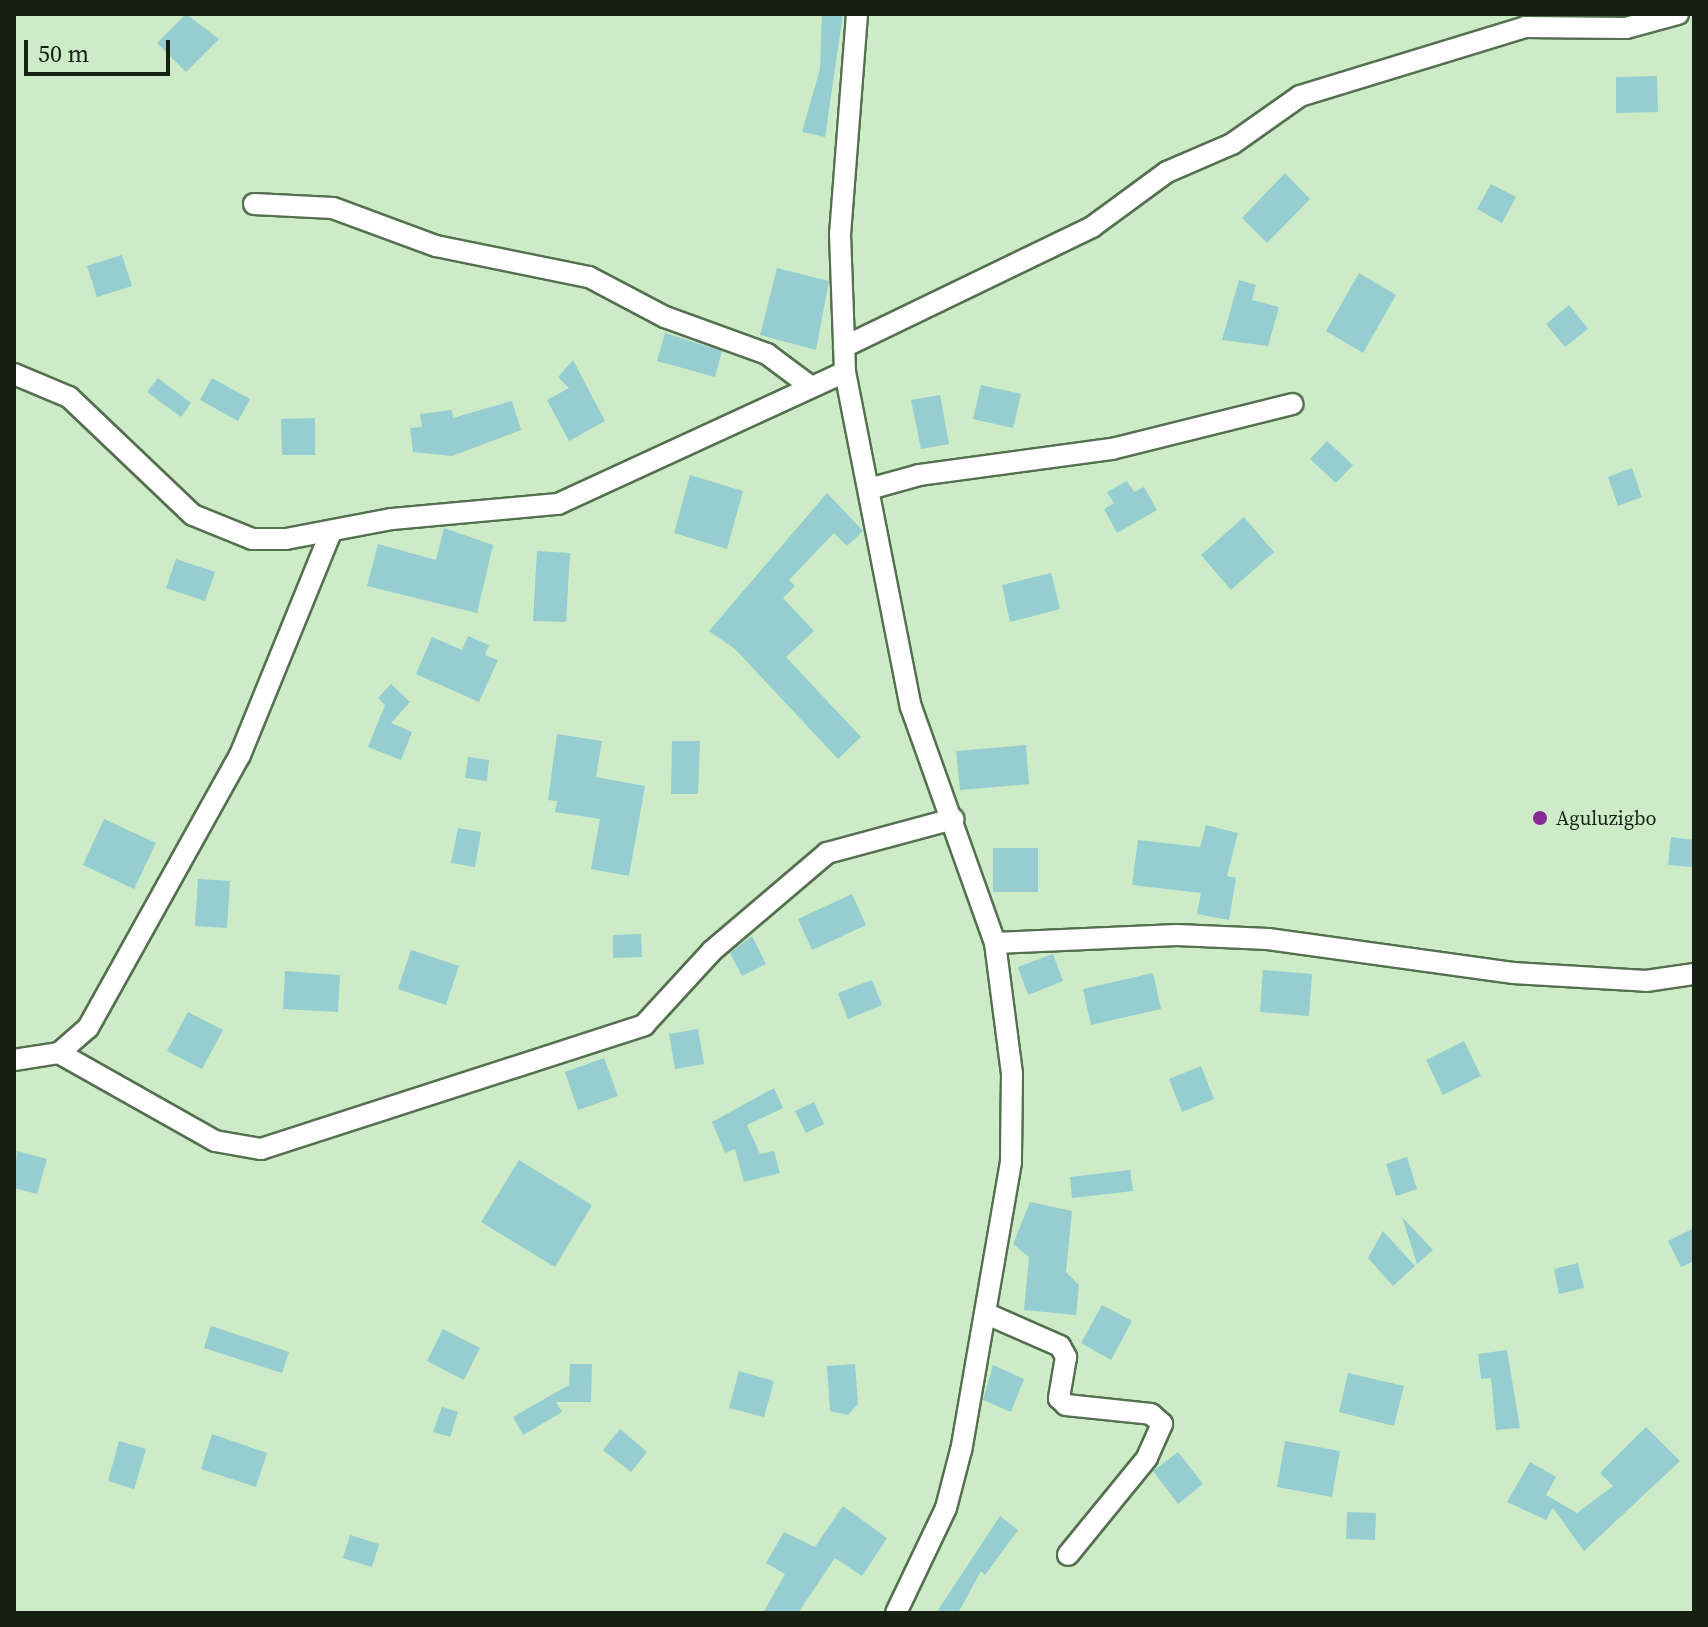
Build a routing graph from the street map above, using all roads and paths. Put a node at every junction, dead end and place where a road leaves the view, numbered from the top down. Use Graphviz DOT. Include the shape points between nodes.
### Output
graph roads {
  1 [pos="857,14"];
  2 [pos="1678,14"];
  3 [pos="254,204"];
  4 [pos="844,347"];
  5 [pos="845,372"];
  6 [pos="14,374"];
  7 [pos="810,386"];
  8 [pos="1292,404"];
  9 [pos="869,489"];
  10 [pos="330,535"];
  11 [pos="953,819"];
  12 [pos="995,943"];
  13 [pos="1694,974"];
  14 [pos="59,1053"];
  15 [pos="14,1060"];
  16 [pos="987,1314"];
  17 [pos="1068,1555"];
  18 [pos="896,1613"];
  1 -- 4 [label="street" via="840,234"];
  2 -- 4 [label="street" via="1615,29 1525,27 1300,96 1232,144 1167,172 1092,227"];
  3 -- 7 [label="street" via="333,208 436,246 589,277 665,317 767,354"];
  4 -- 5 [label="street"];
  5 -- 7 [label="street"];
  5 -- 9 [label="street"];
  6 -- 10 [label="street" via="69,397 167,494 214,525 252,539"];
  7 -- 10 [label="street" via="558,504 392,519"];
  8 -- 9 [label="street" via="1112,449 919,475"];
  9 -- 11 [label="street" via="911,707"];
  10 -- 14 [label="street" via="240,755 88,1028"];
  11 -- 12 [label="street"];
  11 -- 14 [label="street" via="827,853 712,951 644,1025 261,1149 215,1141"];
  12 -- 13 [label="street" via="1177,935 1268,939 1513,973 1646,981"];
  12 -- 16 [label="street" via="1012,1074 1011,1162"];
  14 -- 15 [label="street"];
  16 -- 17 [label="street" via="1060,1346 1066,1357 1059,1398 1066,1405 1151,1414 1162,1424 1147,1458"];
  16 -- 18 [label="street" via="946,1508"];
}
